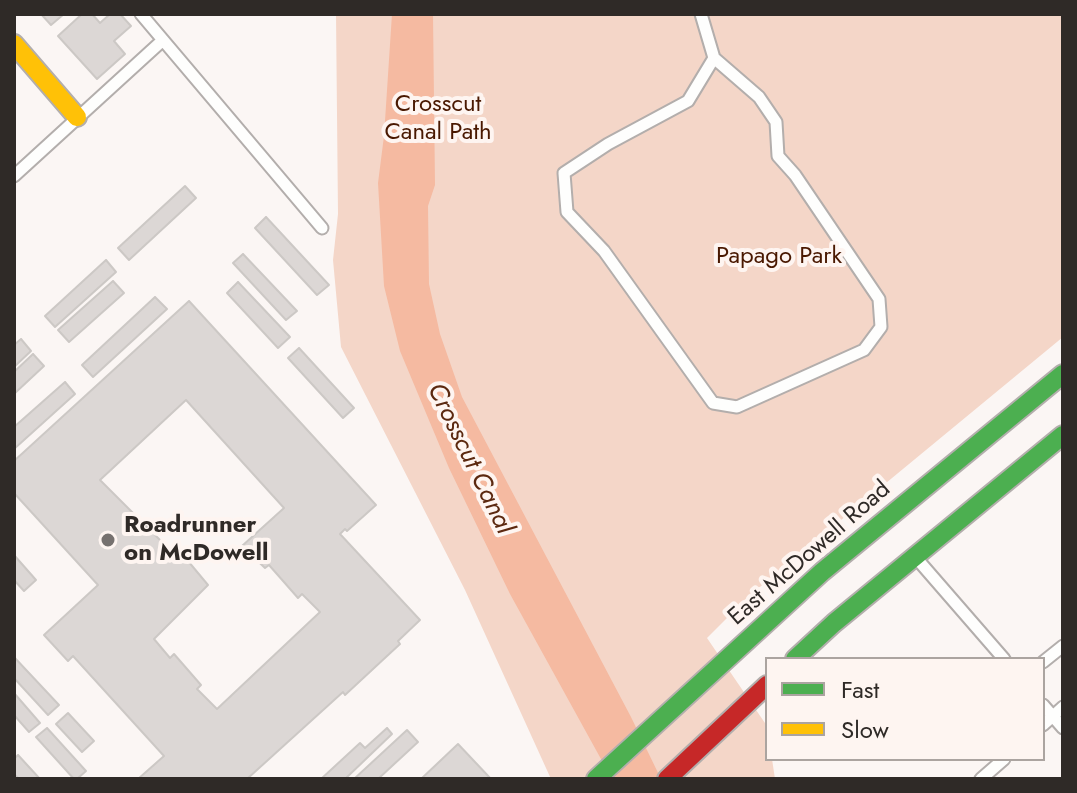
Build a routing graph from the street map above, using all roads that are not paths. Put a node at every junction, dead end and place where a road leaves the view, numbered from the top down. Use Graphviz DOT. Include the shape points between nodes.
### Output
graph roads {
  1 [pos="141,14"];
  2 [pos="701,14"];
  3 [pos="163,40"];
  4 [pos="14,44"];
  5 [pos="714,58"];
  6 [pos="77,117"];
  7 [pos="14,176"];
  8 [pos="322,228"];
  9 [pos="1063,374"];
  10 [pos="1063,396"];
  11 [pos="1063,435"];
  12 [pos="967,450"];
  13 [pos="915,556"];
  14 [pos="1063,646"];
  15 [pos="797,657"];
  16 [pos="1002,657"];
  17 [pos="1045,660"];
  18 [pos="765,687"];
  19 [pos="1063,707"];
  20 [pos="1048,720"];
  21 [pos="1063,728"];
  22 [pos="1002,761"];
  23 [pos="599,776"];
  24 [pos="667,779"];
  25 [pos="981,779"];
  1 -- 3 [label="lane"];
  2 -- 5 [label="lane"];
  3 -- 6 [label="lane"];
  3 -- 8 [label="lane"];
  4 -- 6 [label="main road"];
  5 -- 5 [label="lane" via="759,97 776,122 778,156 879,299 881,327 864,350 737,407 713,403 604,251 567,212 564,173 688,101"];
  6 -- 7 [label="lane"];
  9 -- 12 [label="main road, East McDowell Road"];
  10 -- 12 [label="main road"];
  11 -- 13 [label="main road"];
  12 -- 23 [label="main road, East McDowell Road" via="822,572"];
  13 -- 15 [label="main road"];
  13 -- 16 [label="lane"];
  14 -- 17 [label="lane"];
  18 -- 24 [label="main road"];
  19 -- 20 [label="lane"];
  20 -- 21 [label="lane"];
  22 -- 25 [label="lane"];
}
